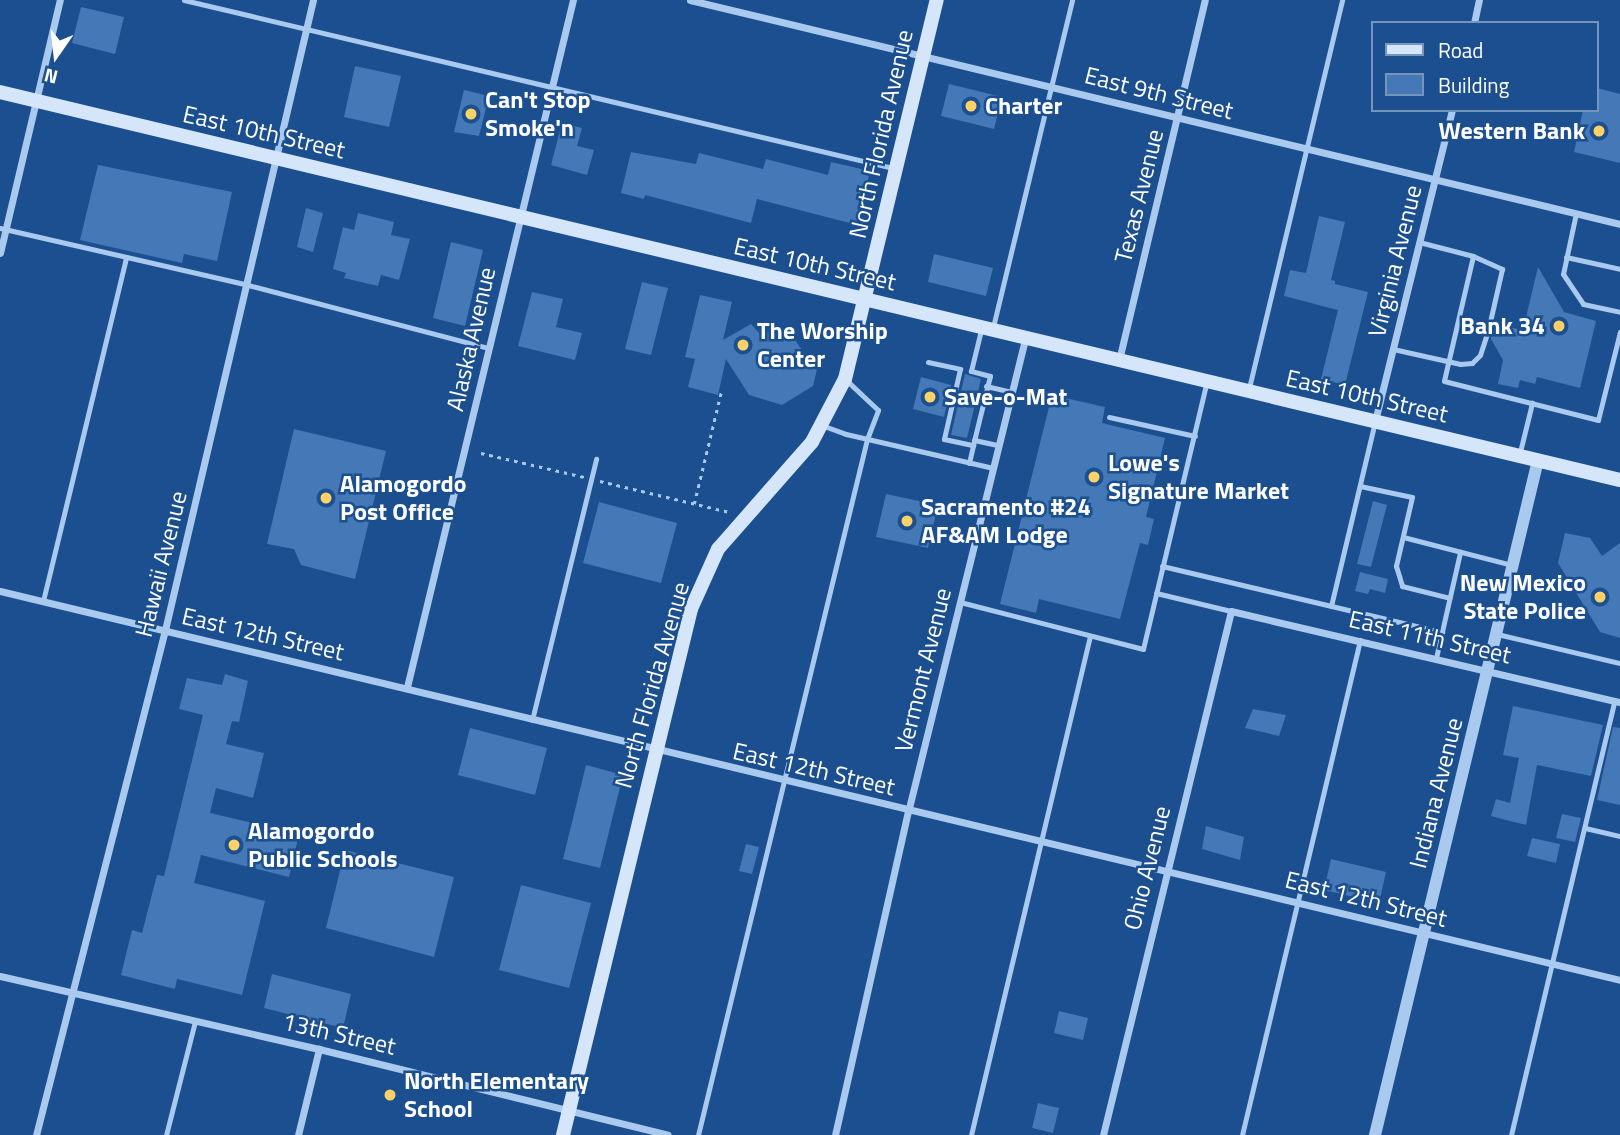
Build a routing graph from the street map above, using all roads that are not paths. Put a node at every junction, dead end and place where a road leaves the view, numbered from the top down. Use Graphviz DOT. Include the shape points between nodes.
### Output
graph roads {
  1 [pos="60,0"];
  2 [pos="184,0"];
  3 [pos="313,0"];
  4 [pos="573,0"];
  5 [pos="690,0"];
  6 [pos="937,0"];
  7 [pos="1072,0"];
  8 [pos="1205,0"];
  9 [pos="1342,0"];
  10 [pos="1479,0"];
  11 [pos="1474,21"];
  12 [pos="307,29"];
  13 [pos="923,56"];
  14 [pos="1053,87"];
  15 [pos="551,89"];
  16 [pos="0,92"];
  17 [pos="36,100"];
  18 [pos="1451,112"];
  19 [pos="1178,118"];
  20 [pos="1306,149"];
  21 [pos="278,158"];
  22 [pos="896,169"];
  23 [pos="1434,181"];
  24 [pos="1576,213"];
  25 [pos="520,216"];
  26 [pos="1620,224"];
  27 [pos="3,229"];
  28 [pos="1419,242"];
  29 [pos="0,253"];
  30 [pos="1473,256"];
  31 [pos="126,257"];
  32 [pos="1566,257"];
  33 [pos="1620,269"];
  34 [pos="248,285"];
  35 [pos="865,299"];
  36 [pos="1620,312"];
  37 [pos="1490,322"];
  38 [pos="987,328"];
  39 [pos="1487,332"];
  40 [pos="1620,332"];
  41 [pos="1025,337"];
  42 [pos="488,348"];
  43 [pos="1393,349"];
  44 [pos="1119,360"];
  45 [pos="1448,361"];
  46 [pos="928,362"];
  47 [pos="960,369"];
  48 [pos="971,371"];
  49 [pos="845,379"];
  50 [pos="1206,381"];
  51 [pos="986,386"];
  52 [pos="1248,391"];
  53 [pos="1011,392"];
  54 [pos="1532,403"];
  55 [pos="1109,417"];
  56 [pos="1376,421"];
  57 [pos="821,425"];
  58 [pos="1195,436"];
  59 [pos="867,439"];
  60 [pos="944,439"];
  61 [pos="974,442"];
  62 [pos="998,445"];
  63 [pos="940,456"];
  64 [pos="1519,456"];
  65 [pos="596,458"];
  66 [pos="1538,460"];
  67 [pos="969,463"];
  68 [pos="993,468"];
  69 [pos="1620,480"];
  70 [pos="1360,486"];
  71 [pos="1403,537"];
  72 [pos="1460,552"];
  73 [pos="1513,565"];
  74 [pos="1162,566"];
  75 [pos="0,591"];
  76 [pos="1156,593"];
  77 [pos="1450,597"];
  78 [pos="43,601"];
  79 [pos="960,602"];
  80 [pos="1331,606"];
  81 [pos="1231,611"];
  82 [pos="165,630"];
  83 [pos="1442,632"];
  84 [pos="1496,634"];
  85 [pos="1090,636"];
  86 [pos="1360,640"];
  87 [pos="1436,658"];
  88 [pos="1620,663"];
  89 [pos="1488,670"];
  90 [pos="407,687"];
  91 [pos="1617,702"];
  92 [pos="532,720"];
  93 [pos="655,751"];
  94 [pos="786,782"];
  95 [pos="908,811"];
  96 [pos="1585,828"];
  97 [pos="1620,836"];
  98 [pos="1042,842"];
  99 [pos="1166,870"];
  100 [pos="1297,902"];
  101 [pos="1424,933"];
  102 [pos="1553,964"];
  103 [pos="0,976"];
  104 [pos="1620,980"];
  105 [pos="71,993"];
  106 [pos="195,1021"];
  107 [pos="319,1049"];
  108 [pos="569,1109"];
  109 [pos="36,1135"];
  110 [pos="166,1135"];
  111 [pos="298,1135"];
  112 [pos="564,1135"];
  113 [pos="668,1135"];
  114 [pos="698,1135"];
  115 [pos="835,1135"];
  116 [pos="971,1135"];
  117 [pos="1103,1135"];
  118 [pos="1242,1135"];
  119 [pos="1375,1135"];
  120 [pos="1511,1135"];
  1 -- 17 [label="street"];
  2 -- 12 [label="lane"];
  3 -- 12 [label="street, Hawaii Avenue"];
  4 -- 15 [label="street, Alaska Avenue"];
  5 -- 13 [label="street, East 9th Street"];
  6 -- 13 [label="main road, North Florida Avenue"];
  7 -- 14 [label="lane"];
  8 -- 19 [label="street, Texas Avenue"];
  9 -- 20 [label="lane"];
  10 -- 11 [label="street"];
  12 -- 15 [label="lane"];
  12 -- 21 [label="street, Hawaii Avenue"];
  13 -- 14 [label="street, East 9th Street"];
  13 -- 22 [label="main road, North Florida Avenue"];
  14 -- 19 [label="street, East 9th Street"];
  14 -- 38 [label="lane"];
  15 -- 22 [label="lane"];
  15 -- 25 [label="street, Alaska Avenue"];
  16 -- 17 [label="main road, East 10th Street"];
  17 -- 21 [label="main road, East 10th Street"];
  17 -- 27 [label="street"];
  18 -- 23 [label="street, Virginia Avenue"];
  19 -- 20 [label="street, East 9th Street"];
  19 -- 44 [label="street, Texas Avenue"];
  20 -- 23 [label="street, East 9th Street"];
  20 -- 52 [label="lane"];
  21 -- 25 [label="main road, East 10th Street"];
  21 -- 34 [label="street, Hawaii Avenue"];
  22 -- 35 [label="main road, North Florida Avenue"];
  23 -- 24 [label="street, East 9th Street"];
  23 -- 28 [label="street, Virginia Avenue"];
  24 -- 26 [label="street, East 9th Street"];
  24 -- 32 [label="lane"];
  25 -- 35 [label="main road, East 10th Street"];
  25 -- 42 [label="street, Alaska Avenue"];
  27 -- 29 [label="street"];
  27 -- 31 [label="lane"];
  28 -- 30 [label="lane"];
  28 -- 43 [label="street, Virginia Avenue"];
  30 -- 37 [label="lane" via="1502,269"];
  30 -- 45 [label="lane"];
  31 -- 34 [label="lane"];
  31 -- 78 [label="lane"];
  32 -- 33 [label="lane"];
  32 -- 36 [label="lane" via="1563,274 1583,304"];
  34 -- 42 [label="lane"];
  34 -- 82 [label="street, Hawaii Avenue"];
  35 -- 38 [label="main road, East 10th Street"];
  35 -- 49 [label="main road, North Florida Avenue"];
  38 -- 41 [label="main road, East 10th Street"];
  38 -- 48 [label="lane"];
  39 -- 45 [label="lane" via="1480,355 1472,363"];
  40 -- 54 [label="lane" via="1598,420"];
  41 -- 44 [label="main road, East 10th Street"];
  41 -- 53 [label="street, Vermont Avenue"];
  42 -- 90 [label="street, Alaska Avenue"];
  43 -- 45 [label="lane"];
  43 -- 56 [label="street, Virginia Avenue"];
  44 -- 50 [label="main road, East 10th Street"];
  45 -- 54 [label="lane" via="1444,381"];
  46 -- 47 [label="lane"];
  47 -- 48 [label="lane"];
  47 -- 60 [label="lane"];
  48 -- 51 [label="lane" via="990,376"];
  49 -- 57 [label="main road, North Florida Avenue"];
  49 -- 59 [label="lane" via="878,410"];
  50 -- 52 [label="main road, East 10th Street"];
  50 -- 58 [label="lane"];
  51 -- 53 [label="lane"];
  51 -- 61 [label="lane" via="973,428"];
  52 -- 56 [label="main road, East 10th Street"];
  53 -- 62 [label="street, Vermont Avenue"];
  54 -- 64 [label="lane"];
  55 -- 58 [label="lane"];
  56 -- 64 [label="main road, East 10th Street"];
  56 -- 70 [label="lane"];
  57 -- 59 [label="lane"];
  57 -- 93 [label="main road, North Florida Avenue" via="812,442 718,549 691,609"];
  58 -- 74 [label="lane"];
  59 -- 63 [label="lane"];
  59 -- 94 [label="lane"];
  60 -- 61 [label="lane"];
  60 -- 63 [label="lane"];
  61 -- 62 [label="lane"];
  61 -- 67 [label="lane"];
  62 -- 68 [label="street, Vermont Avenue"];
  63 -- 67 [label="lane"];
  64 -- 66 [label="main road, East 10th Street"];
  65 -- 92 [label="lane"];
  66 -- 69 [label="main road, East 10th Street"];
  66 -- 73 [label="street, Indiana Avenue"];
  67 -- 68 [label="lane"];
  68 -- 79 [label="street, Vermont Avenue"];
  70 -- 71 [label="lane" via="1412,497"];
  70 -- 80 [label="lane"];
  71 -- 72 [label="lane"];
  71 -- 77 [label="lane" via="1396,566 1402,586"];
  72 -- 73 [label="lane"];
  72 -- 77 [label="lane"];
  73 -- 84 [label="street, Indiana Avenue"];
  74 -- 76 [label="lane"];
  74 -- 80 [label="lane"];
  75 -- 78 [label="street, East 12th Street"];
  76 -- 81 [label="lane"];
  76 -- 85 [label="lane" via="1143,649"];
  77 -- 83 [label="lane"];
  78 -- 82 [label="street, East 12th Street"];
  79 -- 85 [label="lane"];
  79 -- 95 [label="street, Vermont Avenue"];
  80 -- 83 [label="lane"];
  81 -- 86 [label="street, East 11th Street"];
  81 -- 99 [label="street, Ohio Avenue"];
  82 -- 90 [label="street, East 12th Street"];
  82 -- 105 [label="street, Hawaii Avenue"];
  83 -- 87 [label="lane"];
  84 -- 88 [label="lane"];
  84 -- 89 [label="street, Indiana Avenue"];
  85 -- 98 [label="lane"];
  86 -- 87 [label="street, East 11th Street"];
  86 -- 100 [label="lane"];
  87 -- 89 [label="street, East 11th Street"];
  89 -- 91 [label="street, East 11th Street"];
  89 -- 101 [label="street, Indiana Avenue"];
  90 -- 92 [label="street, East 12th Street"];
  91 -- 96 [label="lane"];
  92 -- 93 [label="street, East 12th Street"];
  93 -- 94 [label="street, East 12th Street"];
  93 -- 108 [label="main road, North Florida Avenue"];
  94 -- 95 [label="street, East 12th Street"];
  94 -- 114 [label="lane"];
  95 -- 98 [label="street, East 12th Street"];
  95 -- 115 [label="street, Vermont Avenue"];
  96 -- 97 [label="lane"];
  96 -- 102 [label="lane"];
  98 -- 99 [label="street, East 12th Street"];
  98 -- 116 [label="lane"];
  99 -- 100 [label="street, East 12th Street"];
  99 -- 117 [label="street, Ohio Avenue"];
  100 -- 101 [label="street, East 12th Street"];
  100 -- 118 [label="lane"];
  101 -- 102 [label="street, East 12th Street"];
  101 -- 119 [label="street, Indiana Avenue"];
  102 -- 104 [label="street, East 12th Street"];
  102 -- 120 [label="lane"];
  103 -- 105 [label="street, 13th Street"];
  105 -- 106 [label="street, 13th Street"];
  105 -- 109 [label="street, Hawaii Avenue"];
  106 -- 107 [label="street, 13th Street"];
  106 -- 110 [label="lane"];
  107 -- 108 [label="street, 13th Street"];
  107 -- 111 [label="street"];
  108 -- 112 [label="main road, North Florida Avenue"];
  108 -- 113 [label="street, 13th Street"];
}
